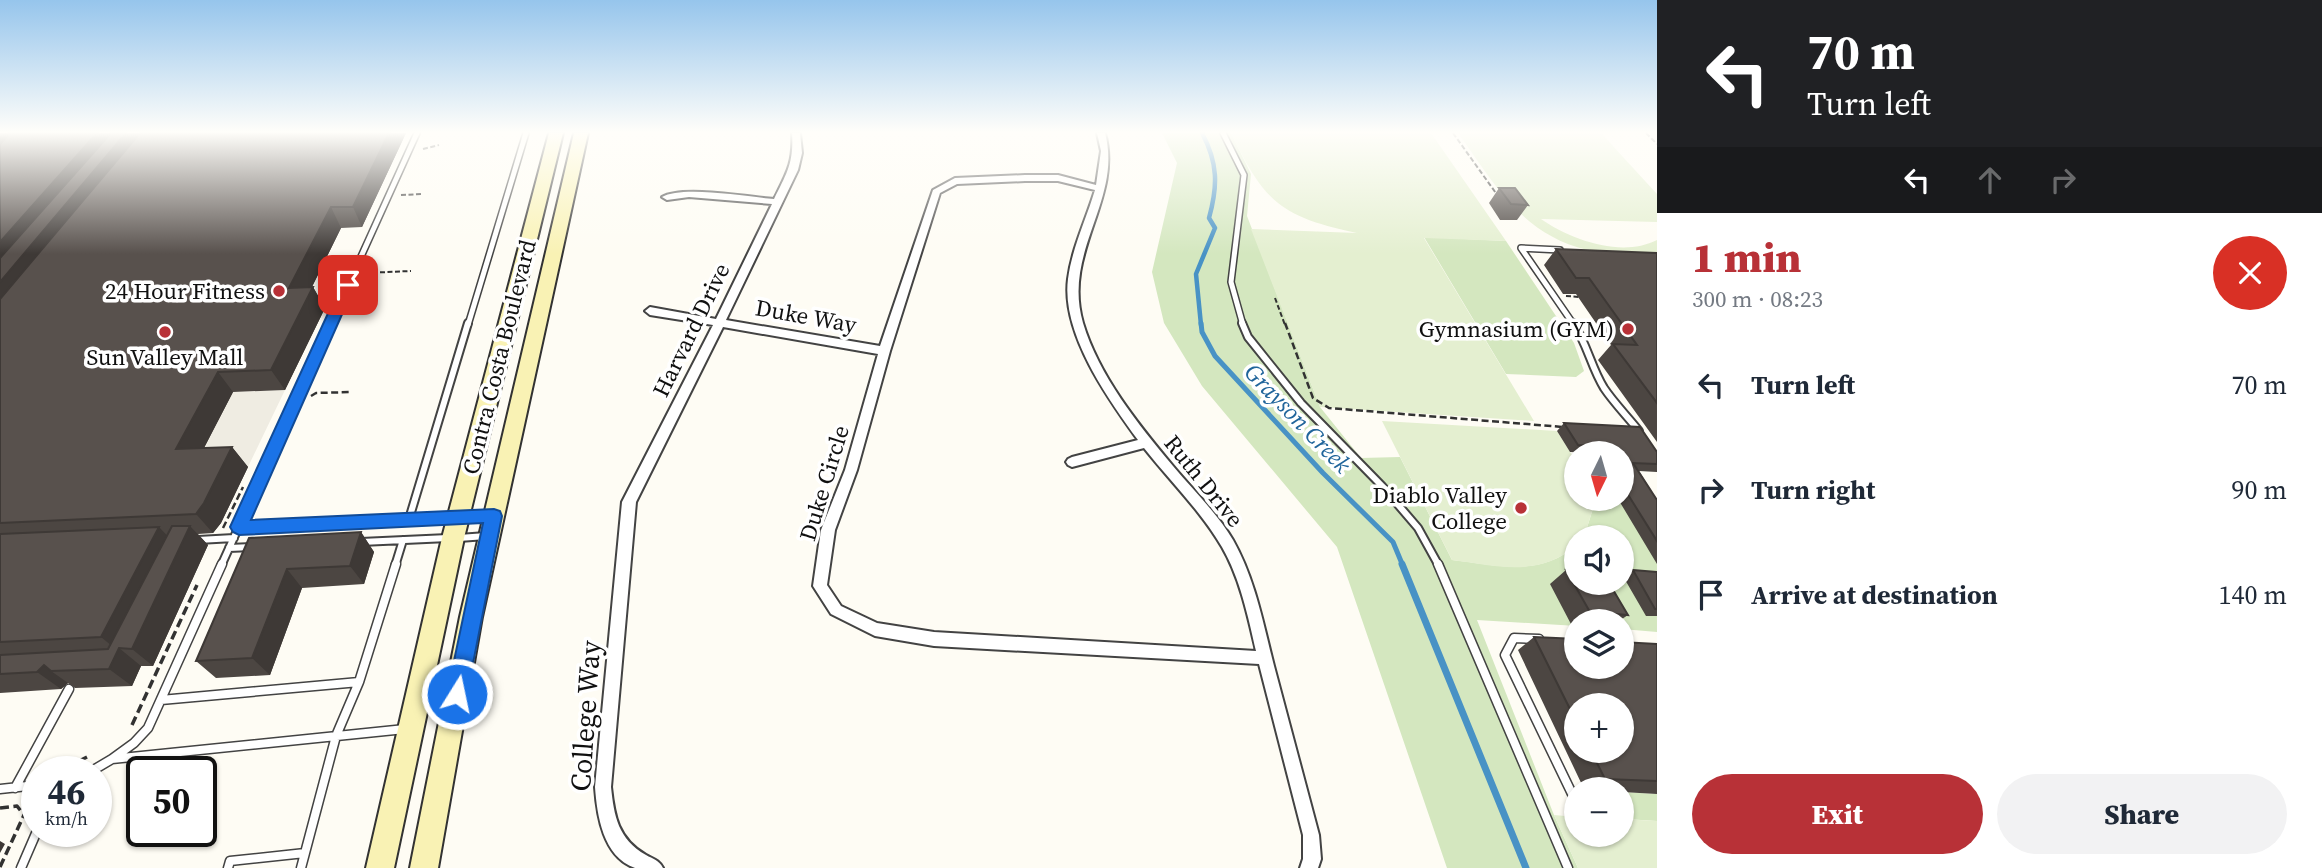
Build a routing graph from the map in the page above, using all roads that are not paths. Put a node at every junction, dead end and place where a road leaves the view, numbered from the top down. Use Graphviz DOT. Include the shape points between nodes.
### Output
graph roads {
  1 [pos="399,174"];
  2 [pos="514,174"];
  3 [pos="546,174"];
  4 [pos="572,174"];
  5 [pos="789,174"];
  6 [pos="1103,174"];
  7 [pos="1243,174"];
  8 [pos="1101,188"];
  9 [pos="667,197"];
  10 [pos="776,202"];
  11 [pos="1570,252"];
  12 [pos="650,311"];
  13 [pos="720,322"];
  14 [pos="884,351"];
  15 [pos="1642,435"];
  16 [pos="1146,443"];
  17 [pos="1072,462"];
  18 [pos="409,519"];
  19 [pos="360,522"];
  20 [pos="491,526"];
  21 [pos="239,527"];
  22 [pos="456,528"];
  23 [pos="234,538"];
  24 [pos="187,540"];
  25 [pos="403,540"];
  26 [pos="626,546"];
  27 [pos="257,547"];
  28 [pos="229,548"];
  29 [pos="1552,640"];
  30 [pos="1265,658"];
  31 [pos="359,682"];
  32 [pos="69,689"];
  33 [pos="161,700"];
  34 [pos="410,728"];
  35 [pos="336,736"];
  36 [pos="112,759"];
  37 [pos="1564,777"];
  38 [pos="21,787"];
  39 [pos="15,788"];
  40 [pos="0,789"];
  41 [pos="30,847"];
  42 [pos="305,853"];
  43 [pos="21,868"];
  44 [pos="228,868"];
  45 [pos="301,868"];
  46 [pos="380,868"];
  47 [pos="424,868"];
  48 [pos="654,868"];
  49 [pos="1309,868"];
  50 [pos="1568,868"];
  1 -- 21 [label="lane"];
  2 -- 18 [label="lane"];
  3 -- 22 [label="main road, Contra Costa Boulevard"];
  4 -- 20 [label="main road, Contra Costa Boulevard"];
  5 -- 10 [label="street, Harvard Drive"];
  6 -- 8 [label="street, Ruth Drive"];
  7 -- 50 [label="lane" via="1231,282 1248,337 1301,403 1418,528 1444,575"];
  8 -- 14 [label="street, Duke Circle" via="1058,178 1025,178 955,181 936,192"];
  8 -- 16 [label="street, Ruth Drive" via="1080,241 1073,301 1102,375"];
  9 -- 10 [label="street" via="689,194"];
  10 -- 13 [label="street, Harvard Drive"];
  11 -- 15 [label="lane" via="1521,248 1584,339 1604,388"];
  12 -- 13 [label="street"];
  13 -- 14 [label="street, Duke Way"];
  13 -- 26 [label="street, Harvard Drive" via="629,502"];
  14 -- 30 [label="street, Duke Circle" via="851,470 828,530 820,586 836,610 875,629 934,639"];
  16 -- 17 [label="street"];
  16 -- 30 [label="street, Ruth Drive" via="1215,524 1232,552 1246,583"];
  18 -- 19 [label="lane"];
  18 -- 22 [label="lane"];
  19 -- 21 [label="lane"];
  19 -- 25 [label="lane" via="354,542"];
  20 -- 22 [label="lane"];
  20 -- 22 [label="lane"];
  20 -- 47 [label="main road, Contra Costa Boulevard"];
  21 -- 23 [label="lane"];
  22 -- 25 [label="lane"];
  22 -- 34 [label="main road, Contra Costa Boulevard"];
  23 -- 24 [label="lane"];
  23 -- 28 [label="lane"];
  25 -- 31 [label="lane"];
  26 -- 48 [label="street, College Way" via="603,787 606,823 617,844"];
  27 -- 28 [label="lane"];
  28 -- 33 [label="lane"];
  29 -- 37 [label="lane" via="1514,638 1505,655"];
  30 -- 49 [label="street, Ruth Drive" via="1311,835"];
  31 -- 33 [label="lane"];
  31 -- 35 [label="lane"];
  32 -- 39 [label="lane"];
  33 -- 36 [label="lane" via="148,728"];
  34 -- 35 [label="lane"];
  34 -- 46 [label="main road, Contra Costa Boulevard"];
  35 -- 36 [label="lane"];
  35 -- 42 [label="lane"];
  38 -- 39 [label="lane"];
  39 -- 40 [label="lane"];
  41 -- 43 [label="lane"];
  42 -- 44 [label="lane" via="230,861"];
  42 -- 45 [label="lane"];
}
